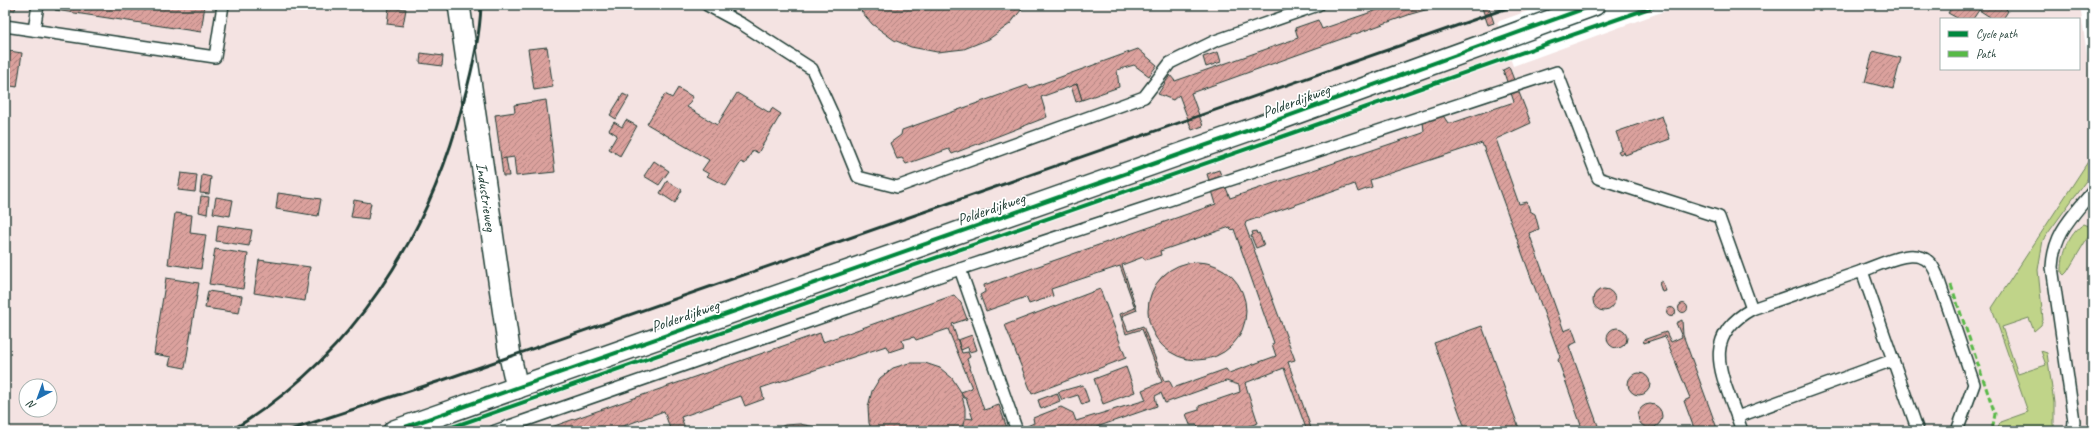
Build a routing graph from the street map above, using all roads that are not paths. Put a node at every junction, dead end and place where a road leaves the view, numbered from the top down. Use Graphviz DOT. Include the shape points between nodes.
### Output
graph roads {
  1 [pos="38,5"];
  2 [pos="223,5"];
  3 [pos="459,5"];
  4 [pos="707,5"];
  5 [pos="1318,5"];
  6 [pos="1594,5"];
  7 [pos="5,26"];
  8 [pos="34,30"];
  9 [pos="2093,191"];
  10 [pos="960,270"];
  11 [pos="1862,271"];
  12 [pos="1752,309"];
  13 [pos="1893,360"];
  14 [pos="517,388"];
  15 [pos="1737,417"];
  16 [pos="394,431"];
  17 [pos="496,431"];
  18 [pos="1017,431"];
  19 [pos="1742,431"];
  20 [pos="1918,431"];
  21 [pos="1957,431"];
  22 [pos="2073,431"];
  1 -- 8 [label="lane"];
  2 -- 8 [label="lane" via="215,57"];
  3 -- 14 [label="street, Industrieweg" via="510,356"];
  4 -- 5 [label="lane" via="812,69 858,177 897,187 1144,97 1170,63 1215,41"];
  6 -- 14 [label="street, Polderdijkweg" via="1248,131"];
  7 -- 8 [label="lane"];
  9 -- 22 [label="lane" via="2057,238 2053,250 2052,267 2074,421"];
  10 -- 12 [label="lane" via="1557,72 1598,178 1719,217"];
  10 -- 17 [label="lane"];
  10 -- 18 [label="lane"];
  11 -- 12 [label="lane"];
  11 -- 13 [label="lane"];
  11 -- 21 [label="lane" via="1908,256 1920,256 1930,262 1974,384"];
  12 -- 15 [label="lane" via="1739,316 1729,327 1721,338 1719,350 1723,376"];
  13 -- 15 [label="lane"];
  13 -- 20 [label="lane"];
  14 -- 16 [label="street, Polderdijkweg"];
  15 -- 19 [label="lane"];
}
